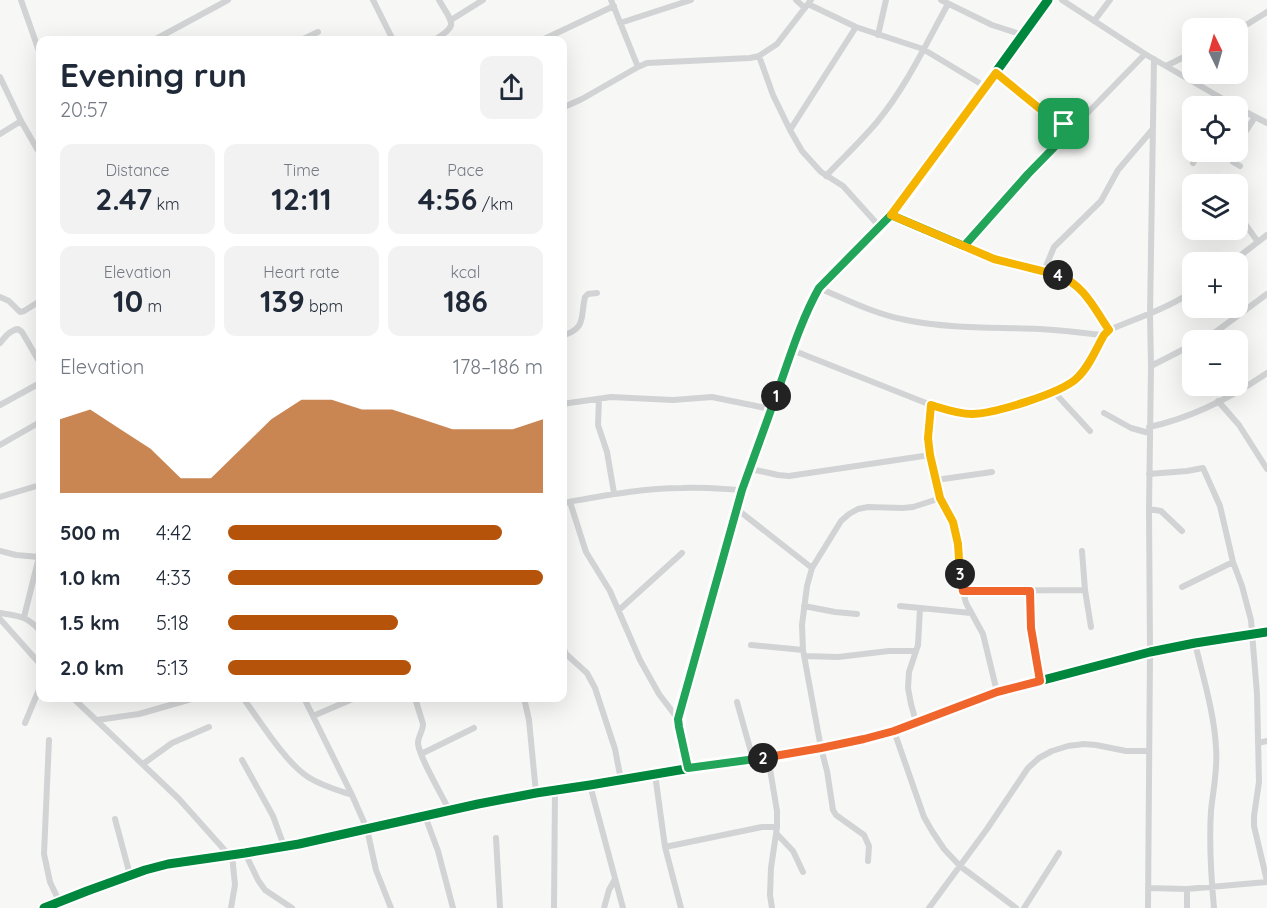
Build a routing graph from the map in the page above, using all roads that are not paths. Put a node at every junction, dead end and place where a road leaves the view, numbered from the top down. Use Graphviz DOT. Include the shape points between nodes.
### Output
graph roads {
  1 [pos="21,0"];
  2 [pos="228,0"];
  3 [pos="373,0"];
  4 [pos="440,0"];
  5 [pos="483,0"];
  6 [pos="691,0"];
  7 [pos="796,0"];
  8 [pos="886,0"];
  9 [pos="941,0"];
  10 [pos="1048,0"];
  11 [pos="1062,0"];
  12 [pos="1110,0"];
  13 [pos="612,3"];
  14 [pos="808,4"];
  15 [pos="948,4"];
  16 [pos="1267,12"];
  17 [pos="451,20"];
  18 [pos="1094,21"];
  19 [pos="620,22"];
  20 [pos="1248,24"];
  21 [pos="856,27"];
  22 [pos="318,32"];
  23 [pos="878,35"];
  24 [pos="1023,35"];
  25 [pos="161,36"];
  26 [pos="310,36"];
  27 [pos="391,36"];
  28 [pos="441,36"];
  29 [pos="550,36"];
  30 [pos="36,43"];
  31 [pos="922,49"];
  32 [pos="1145,54"];
  33 [pos="759,56"];
  34 [pos="1182,58"];
  35 [pos="1154,59"];
  36 [pos="1166,66"];
  37 [pos="638,67"];
  38 [pos="996,73"];
  39 [pos="0,78"];
  40 [pos="986,87"];
  41 [pos="1212,96"];
  42 [pos="567,106"];
  43 [pos="1248,113"];
  44 [pos="1255,117"];
  45 [pos="21,121"];
  46 [pos="1267,123"];
  47 [pos="1248,128"];
  48 [pos="1153,129"];
  49 [pos="790,130"];
  50 [pos="1070,131"];
  51 [pos="0,134"];
  52 [pos="36,147"];
  53 [pos="1233,162"];
  54 [pos="1240,166"];
  55 [pos="826,176"];
  56 [pos="891,215"];
  57 [pos="880,227"];
  58 [pos="1248,228"];
  59 [pos="1267,235"];
  60 [pos="1258,242"];
  61 [pos="964,246"];
  62 [pos="1245,252"];
  63 [pos="1044,271"];
  64 [pos="819,288"];
  65 [pos="597,293"];
  66 [pos="1267,294"];
  67 [pos="0,297"];
  68 [pos="1182,299"];
  69 [pos="36,304"];
  70 [pos="1150,315"];
  71 [pos="1218,330"];
  72 [pos="1106,332"];
  73 [pos="567,334"];
  74 [pos="0,343"];
  75 [pos="792,350"];
  76 [pos="1182,350"];
  77 [pos="36,356"];
  78 [pos="1151,366"];
  79 [pos="1267,373"];
  80 [pos="36,385"];
  81 [pos="1054,392"];
  82 [pos="599,399"];
  83 [pos="1218,401"];
  84 [pos="567,403"];
  85 [pos="0,405"];
  86 [pos="931,405"];
  87 [pos="771,409"];
  88 [pos="1104,413"];
  89 [pos="36,424"];
  90 [pos="1149,430"];
  91 [pos="1090,431"];
  92 [pos="0,444"];
  93 [pos="930,455"];
  94 [pos="751,469"];
  95 [pos="1267,469"];
  96 [pos="992,472"];
  97 [pos="1149,474"];
  98 [pos="936,480"];
  99 [pos="36,486"];
  100 [pos="742,490"];
  101 [pos="614,493"];
  102 [pos="0,497"];
  103 [pos="940,498"];
  104 [pos="567,502"];
  105 [pos="567,504"];
  106 [pos="1149,509"];
  107 [pos="738,510"];
  108 [pos="1182,531"];
  109 [pos="0,551"];
  110 [pos="1082,551"];
  111 [pos="682,553"];
  112 [pos="36,557"];
  113 [pos="1233,562"];
  114 [pos="812,568"];
  115 [pos="36,569"];
  116 [pos="1182,587"];
  117 [pos="1085,590"];
  118 [pos="963,591"];
  119 [pos="1030,591"];
  120 [pos="804,606"];
  121 [pos="900,606"];
  122 [pos="920,608"];
  123 [pos="619,610"];
  124 [pos="0,613"];
  125 [pos="971,613"];
  126 [pos="857,614"];
  127 [pos="24,617"];
  128 [pos="0,619"];
  129 [pos="36,623"];
  130 [pos="1091,627"];
  131 [pos="1267,632"];
  132 [pos="1252,634"];
  133 [pos="1195,643"];
  134 [pos="751,645"];
  135 [pos="916,651"];
  136 [pos="1150,652"];
  137 [pos="803,653"];
  138 [pos="567,655"];
  139 [pos="36,660"];
  140 [pos="1040,681"];
  141 [pos="997,692"];
  142 [pos="36,697"];
  143 [pos="78,702"];
  144 [pos="181,702"];
  145 [pos="246,702"];
  146 [pos="306,702"];
  147 [pos="346,702"];
  148 [pos="416,702"];
  149 [pos="525,702"];
  150 [pos="737,702"];
  151 [pos="313,716"];
  152 [pos="678,719"];
  153 [pos="97,720"];
  154 [pos="916,722"];
  155 [pos="25,723"];
  156 [pos="209,727"];
  157 [pos="474,728"];
  158 [pos="894,731"];
  159 [pos="49,740"];
  160 [pos="1267,741"];
  161 [pos="1258,743"];
  162 [pos="821,748"];
  163 [pos="1149,751"];
  164 [pos="421,754"];
  165 [pos="768,757"];
  166 [pos="753,759"];
  167 [pos="242,760"];
  168 [pos="143,764"];
  169 [pos="688,768"];
  170 [pos="655,774"];
  171 [pos="621,780"];
  172 [pos="1259,782"];
  173 [pos="1267,782"];
  174 [pos="590,785"];
  175 [pos="555,790"];
  176 [pos="536,793"];
  177 [pos="352,795"];
  178 [pos="449,810"];
  179 [pos="425,816"];
  180 [pos="116,819"];
  181 [pos="367,829"];
  182 [pos="777,830"];
  183 [pos="496,838"];
  184 [pos="284,846"];
  185 [pos="665,847"];
  186 [pos="1059,853"];
  187 [pos="245,854"];
  188 [pos="230,855"];
  189 [pos="868,861"];
  190 [pos="960,866"];
  191 [pos="802,872"];
  192 [pos="130,875"];
  193 [pos="615,879"];
  194 [pos="1267,881"];
  195 [pos="1212,887"];
  196 [pos="1148,888"];
  197 [pos="1187,889"];
  198 [pos="60,902"];
  199 [pos="283,905"];
  200 [pos="44,908"];
  201 [pos="231,908"];
  202 [pos="292,908"];
  203 [pos="390,908"];
  204 [pos="453,908"];
  205 [pos="500,908"];
  206 [pos="554,908"];
  207 [pos="604,908"];
  208 [pos="623,908"];
  209 [pos="681,908"];
  210 [pos="772,908"];
  211 [pos="929,908"];
  212 [pos="1016,908"];
  213 [pos="1024,908"];
  214 [pos="1149,908"];
  215 [pos="1187,908"];
  216 [pos="1214,908"];
  1 -- 30 [label="street"];
  2 -- 25 [label="street"];
  3 -- 27 [label="street"];
  4 -- 17 [label="street"];
  5 -- 17 [label="street"];
  6 -- 19 [label="street"];
  7 -- 14 [label="street"];
  8 -- 23 [label="street"];
  9 -- 15 [label="street"];
  10 -- 24 [label="street"];
  11 -- 18 [label="street"];
  12 -- 18 [label="street"];
  13 -- 19 [label="street"];
  13 -- 29 [label="street"];
  14 -- 21 [label="street"];
  14 -- 33 [label="street" via="777,44"];
  15 -- 24 [label="street"];
  15 -- 31 [label="street"];
  16 -- 20 [label="street"];
  17 -- 28 [label="street" via="451,28"];
  18 -- 32 [label="street"];
  19 -- 37 [label="street"];
  21 -- 23 [label="street"];
  21 -- 49 [label="street"];
  22 -- 26 [label="street"];
  23 -- 31 [label="street"];
  24 -- 38 [label="street"];
  31 -- 40 [label="street"];
  31 -- 55 [label="street" via="878,121"];
  32 -- 35 [label="street"];
  32 -- 50 [label="street"];
  33 -- 37 [label="street" via="657,62"];
  33 -- 49 [label="street"];
  34 -- 36 [label="street"];
  35 -- 36 [label="street"];
  35 -- 48 [label="street"];
  36 -- 41 [label="street"];
  37 -- 42 [label="street"];
  38 -- 40 [label="street"];
  38 -- 50 [label="street"];
  39 -- 45 [label="street"];
  40 -- 56 [label="street"];
  43 -- 44 [label="street"];
  44 -- 46 [label="street"];
  44 -- 47 [label="street"];
  45 -- 51 [label="street"];
  45 -- 52 [label="street"];
  48 -- 63 [label="street" via="1118,170 1101,201 1060,239"];
  48 -- 70 [label="street"];
  49 -- 55 [label="street" via="802,151"];
  50 -- 61 [label="street"];
  53 -- 54 [label="street"];
  55 -- 57 [label="street" via="843,186"];
  56 -- 57 [label="street"];
  56 -- 61 [label="street"];
  57 -- 64 [label="street"];
  58 -- 60 [label="street"];
  59 -- 60 [label="street"];
  60 -- 62 [label="street"];
  61 -- 63 [label="street" via="994,259"];
  63 -- 72 [label="street" via="1060,275 1081,288"];
  64 -- 72 [label="street" via="877,313 935,325"];
  64 -- 75 [label="street"];
  65 -- 73 [label="street" via="585,297 579,327"];
  66 -- 71 [label="street"];
  67 -- 69 [label="street" via="20,312"];
  68 -- 70 [label="street"];
  70 -- 72 [label="street"];
  70 -- 78 [label="street"];
  72 -- 81 [label="street" via="1085,370"];
  74 -- 77 [label="street" via="18,329"];
  75 -- 86 [label="street"];
  75 -- 87 [label="street"];
  76 -- 78 [label="street"];
  78 -- 90 [label="street"];
  79 -- 83 [label="street"];
  80 -- 85 [label="street"];
  81 -- 86 [label="street" via="984,414 953,412"];
  81 -- 91 [label="street"];
  82 -- 84 [label="street"];
  82 -- 87 [label="street" via="712,397"];
  82 -- 101 [label="street" via="598,425"];
  83 -- 90 [label="street"];
  83 -- 95 [label="street" via="1239,424"];
  86 -- 93 [label="street"];
  87 -- 94 [label="street"];
  88 -- 90 [label="street" via="1131,428"];
  89 -- 92 [label="street"];
  90 -- 97 [label="street"];
  93 -- 94 [label="street" via="789,476"];
  93 -- 98 [label="street"];
  94 -- 100 [label="street"];
  96 -- 98 [label="street"];
  97 -- 106 [label="street"];
  97 -- 113 [label="street" via="1203,468 1220,506"];
  98 -- 103 [label="street"];
  99 -- 102 [label="street"];
  100 -- 101 [label="street" via="683,488"];
  100 -- 107 [label="street"];
  101 -- 104 [label="street"];
  103 -- 114 [label="street" via="913,507 858,508 841,521"];
  103 -- 118 [label="street" via="958,544"];
  105 -- 123 [label="street" via="586,552"];
  106 -- 108 [label="street" via="1168,516"];
  106 -- 136 [label="street"];
  107 -- 114 [label="street"];
  107 -- 152 [label="street"];
  109 -- 112 [label="street"];
  110 -- 117 [label="street"];
  111 -- 123 [label="street"];
  113 -- 116 [label="street"];
  113 -- 132 [label="street"];
  114 -- 120 [label="street"];
  115 -- 127 [label="street"];
  117 -- 119 [label="street"];
  117 -- 130 [label="street"];
  118 -- 119 [label="street"];
  118 -- 125 [label="street"];
  119 -- 140 [label="street" via="1031,628"];
  120 -- 126 [label="street"];
  120 -- 137 [label="street"];
  121 -- 122 [label="street"];
  122 -- 125 [label="street"];
  122 -- 135 [label="street"];
  123 -- 152 [label="street" via="640,660"];
  124 -- 127 [label="street"];
  125 -- 141 [label="street" via="983,634"];
  127 -- 129 [label="street"];
  128 -- 139 [label="street"];
  131 -- 132 [label="street"];
  132 -- 133 [label="street"];
  132 -- 161 [label="street"];
  133 -- 136 [label="street"];
  133 -- 195 [label="street" via="1216,746 1210,830"];
  134 -- 137 [label="street"];
  135 -- 137 [label="street" via="838,657"];
  135 -- 154 [label="street" via="908,688"];
  136 -- 140 [label="street"];
  136 -- 163 [label="street"];
  137 -- 162 [label="street"];
  138 -- 171 [label="street" via="595,688"];
  140 -- 141 [label="street"];
  141 -- 154 [label="street"];
  142 -- 155 [label="street"];
  143 -- 153 [label="street"];
  144 -- 153 [label="street"];
  145 -- 177 [label="street" via="298,769 326,786"];
  146 -- 151 [label="street"];
  147 -- 151 [label="street"];
  148 -- 164 [label="street" via="423,724 418,743"];
  149 -- 176 [label="street"];
  150 -- 166 [label="street"];
  151 -- 177 [label="street"];
  152 -- 169 [label="street"];
  153 -- 168 [label="street"];
  154 -- 158 [label="street"];
  156 -- 168 [label="street" via="172,744"];
  157 -- 164 [label="street"];
  158 -- 162 [label="street"];
  158 -- 190 [label="street" via="924,817"];
  159 -- 198 [label="street" via="44,854 50,882"];
  160 -- 161 [label="street"];
  161 -- 172 [label="street"];
  162 -- 165 [label="street"];
  162 -- 189 [label="street" via="833,810 864,835 869,846"];
  163 -- 190 [label="street" via="1084,744 1039,758"];
  163 -- 196 [label="street"];
  164 -- 178 [label="street"];
  165 -- 166 [label="street"];
  165 -- 182 [label="street"];
  166 -- 169 [label="street"];
  167 -- 184 [label="street" via="273,816"];
  168 -- 188 [label="street"];
  169 -- 170 [label="street"];
  170 -- 171 [label="street"];
  170 -- 185 [label="street"];
  171 -- 174 [label="street"];
  172 -- 173 [label="street"];
  172 -- 194 [label="street" via="1254,826"];
  174 -- 175 [label="street"];
  174 -- 193 [label="street"];
  175 -- 176 [label="street"];
  175 -- 206 [label="street"];
  176 -- 178 [label="street"];
  177 -- 181 [label="street"];
  178 -- 179 [label="street"];
  179 -- 181 [label="street"];
  179 -- 204 [label="street"];
  180 -- 192 [label="street"];
  181 -- 184 [label="street"];
  181 -- 203 [label="street"];
  182 -- 185 [label="street" via="762,828"];
  182 -- 191 [label="street" via="793,851"];
  182 -- 210 [label="street" via="771,868"];
  183 -- 205 [label="street"];
  184 -- 187 [label="street"];
  185 -- 209 [label="street"];
  186 -- 213 [label="street"];
  187 -- 188 [label="street"];
  187 -- 199 [label="street" via="265,890"];
  188 -- 192 [label="street" via="168,864"];
  188 -- 201 [label="street" via="235,885"];
  190 -- 211 [label="street"];
  190 -- 212 [label="street"];
  192 -- 198 [label="street"];
  193 -- 207 [label="street"];
  193 -- 208 [label="street"];
  194 -- 195 [label="street"];
  195 -- 197 [label="street"];
  195 -- 216 [label="street"];
  196 -- 197 [label="street"];
  196 -- 214 [label="street"];
  197 -- 215 [label="street"];
  198 -- 200 [label="street"];
  199 -- 202 [label="street"];
}
